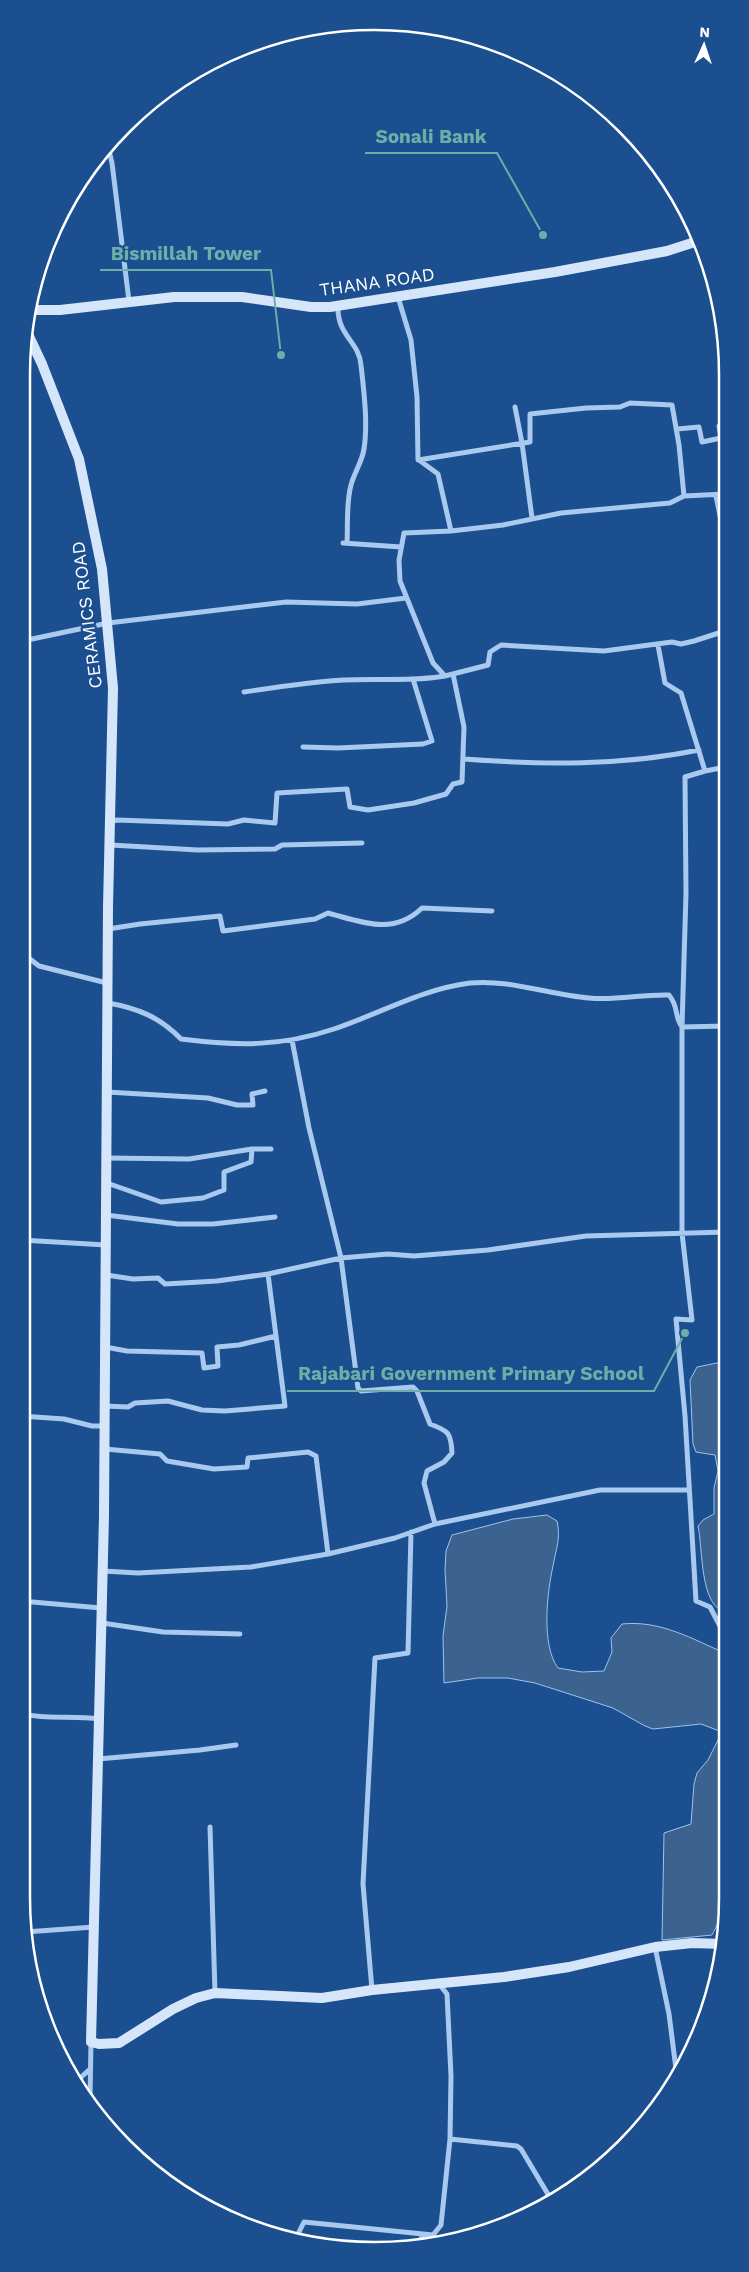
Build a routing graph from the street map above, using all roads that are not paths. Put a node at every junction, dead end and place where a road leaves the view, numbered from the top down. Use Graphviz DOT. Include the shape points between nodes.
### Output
graph roads {
  1 [pos="110,154"];
  2 [pos="693,243"];
  3 [pos="398,297"];
  4 [pos="129,301"];
  5 [pos="338,306"];
  6 [pos="36,310"];
  7 [pos="32,342"];
  8 [pos="515,407"];
  9 [pos="676,429"];
  10 [pos="719,438"];
  11 [pos="522,443"];
  12 [pos="418,460"];
  13 [pos="719,495"];
  14 [pos="684,496"];
  15 [pos="716,496"];
  16 [pos="719,511"];
  17 [pos="532,518"];
  18 [pos="452,531"];
  19 [pos="400,547"];
  20 [pos="406,598"];
  21 [pos="108,623"];
  22 [pos="719,633"];
  23 [pos="30,638"];
  24 [pos="658,645"];
  25 [pos="453,674"];
  26 [pos="445,676"];
  27 [pos="413,679"];
  28 [pos="244,692"];
  29 [pos="303,747"];
  30 [pos="699,750"];
  31 [pos="464,759"];
  32 [pos="719,768"];
  33 [pos="705,771"];
  34 [pos="110,822"];
  35 [pos="362,843"];
  36 [pos="110,845"];
  37 [pos="492,911"];
  38 [pos="108,930"];
  39 [pos="30,959"];
  40 [pos="108,983"];
  41 [pos="107,1003"];
  42 [pos="682,1026"];
  43 [pos="719,1026"];
  44 [pos="292,1040"];
  45 [pos="266,1091"];
  46 [pos="107,1092"];
  47 [pos="252,1149"];
  48 [pos="270,1149"];
  49 [pos="106,1158"];
  50 [pos="106,1183"];
  51 [pos="106,1215"];
  52 [pos="275,1217"];
  53 [pos="719,1232"];
  54 [pos="682,1233"];
  55 [pos="30,1241"];
  56 [pos="106,1245"];
  57 [pos="341,1258"];
  58 [pos="268,1274"];
  59 [pos="106,1275"];
  60 [pos="276,1336"];
  61 [pos="105,1347"];
  62 [pos="104,1406"];
  63 [pos="30,1417"];
  64 [pos="104,1426"];
  65 [pos="104,1449"];
  66 [pos="688,1490"];
  67 [pos="435,1524"];
  68 [pos="411,1532"];
  69 [pos="328,1554"];
  70 [pos="102,1570"];
  71 [pos="30,1602"];
  72 [pos="102,1608"];
  73 [pos="101,1623"];
  74 [pos="719,1624"];
  75 [pos="240,1634"];
  76 [pos="30,1716"];
  77 [pos="99,1719"];
  78 [pos="236,1744"];
  79 [pos="98,1759"];
  80 [pos="210,1828"];
  81 [pos="94,1927"];
  82 [pos="32,1931"];
  83 [pos="716,1944"];
  84 [pos="655,1947"];
  85 [pos="438,1983"];
  86 [pos="372,1990"];
  87 [pos="215,1994"];
  88 [pos="91,2042"];
  89 [pos="675,2065"];
  90 [pos="91,2068"];
  91 [pos="81,2078"];
  92 [pos="90,2092"];
  93 [pos="450,2139"];
  94 [pos="548,2195"];
  95 [pos="298,2233"];
  96 [pos="423,2234"];
  97 [pos="421,2239"];
  1 -- 4 [label="street"];
  2 -- 3 [label="street, THANA ROAD" via="667,251 555,272"];
  3 -- 5 [label="street, THANA ROAD"];
  3 -- 12 [label="street" via="411,340 417,397"];
  4 -- 5 [label="street, THANA ROAD" via="174,296 242,297 310,307"];
  4 -- 6 [label="street, THANA ROAD"];
  5 -- 19 [label="street" via="337,319 361,362 365,425 364,451 350,488 345,543"];
  7 -- 21 [label="street, CERAMICS ROAD" via="79,459 102,570"];
  8 -- 11 [label="street"];
  9 -- 10 [label="street" via="699,427 702,442"];
  9 -- 11 [label="street" via="672,405 630,403 620,407 530,414 530,442"];
  9 -- 14 [label="street"];
  11 -- 12 [label="street"];
  11 -- 17 [label="street"];
  12 -- 18 [label="street" via="438,474"];
  13 -- 15 [label="street"];
  14 -- 15 [label="street"];
  14 -- 18 [label="street" via="670,503 561,513"];
  15 -- 16 [label="street"];
  18 -- 19 [label="street" via="404,533"];
  19 -- 20 [label="street" via="400,581"];
  20 -- 21 [label="street" via="357,604 286,602"];
  20 -- 26 [label="street" via="433,663"];
  21 -- 23 [label="street"];
  21 -- 34 [label="street, CERAMICS ROAD" via="113,688"];
  22 -- 24 [label="street" via="694,641"];
  24 -- 25 [label="street" via="604,651 500,645 490,652 488,665"];
  24 -- 30 [label="street" via="665,683 681,693"];
  25 -- 26 [label="street"];
  25 -- 31 [label="street" via="464,727"];
  26 -- 27 [label="street"];
  27 -- 28 [label="street" via="293,684"];
  27 -- 29 [label="street" via="432,741 338,748"];
  30 -- 31 [label="street" via="659,758 601,762 518,763"];
  30 -- 33 [label="street"];
  31 -- 34 [label="street" via="462,782 453,784 446,794 414,803 368,810 350,807 347,789 277,793 275,823 244,820 228,824"];
  32 -- 33 [label="street"];
  33 -- 42 [label="street" via="685,778"];
  34 -- 36 [label="street, CERAMICS ROAD"];
  35 -- 36 [label="street" via="227,850"];
  36 -- 38 [label="street, CERAMICS ROAD"];
  37 -- 38 [label="street" via="422,908 412,918 374,925 328,913 315,919 223,931 220,916"];
  38 -- 40 [label="street, CERAMICS ROAD"];
  39 -- 40 [label="street" via="39,966"];
  40 -- 41 [label="street, CERAMICS ROAD"];
  41 -- 44 [label="street" via="152,1014 181,1039 259,1045"];
  41 -- 46 [label="street, CERAMICS ROAD"];
  42 -- 43 [label="street"];
  42 -- 44 [label="street" via="678,1022 676,1004 669,995 591,999 506,984 470,983 421,995 333,1030"];
  42 -- 54 [label="street"];
  44 -- 57 [label="street" via="309,1128"];
  45 -- 46 [label="street" via="252,1094 252,1105 208,1098"];
  46 -- 49 [label="street, CERAMICS ROAD"];
  47 -- 48 [label="street"];
  47 -- 49 [label="street" via="189,1159"];
  47 -- 50 [label="street" via="251,1162 224,1172 224,1190 202,1198 161,1202"];
  49 -- 50 [label="street, CERAMICS ROAD"];
  50 -- 51 [label="street, CERAMICS ROAD"];
  51 -- 52 [label="street" via="178,1224 213,1224"];
  51 -- 56 [label="street, CERAMICS ROAD"];
  53 -- 54 [label="street"];
  54 -- 57 [label="street" via="586,1236 488,1250"];
  54 -- 66 [label="street" via="692,1320 676,1319"];
  55 -- 56 [label="street"];
  56 -- 59 [label="street, CERAMICS ROAD"];
  57 -- 58 [label="street"];
  57 -- 67 [label="street" via="358,1388 361,1391 413,1387 430,1424 445,1429 451,1438 452,1453 444,1462 427,1471 424,1483"];
  58 -- 59 [label="street" via="178,1284 165,1284 158,1278"];
  58 -- 60 [label="street"];
  59 -- 61 [label="street, CERAMICS ROAD"];
  60 -- 61 [label="street" via="217,1347 218,1366 204,1368 202,1353 127,1351"];
  60 -- 62 [label="street" via="285,1406 225,1411 202,1410 168,1401 135,1403 128,1407"];
  61 -- 62 [label="street, CERAMICS ROAD"];
  62 -- 64 [label="street, CERAMICS ROAD"];
  63 -- 64 [label="street"];
  64 -- 65 [label="street, CERAMICS ROAD"];
  65 -- 69 [label="street" via="160,1454 167,1461 214,1469 247,1467 248,1458 308,1452 316,1456"];
  65 -- 70 [label="street, CERAMICS ROAD"];
  66 -- 67 [label="street" via="600,1490"];
  66 -- 74 [label="street" via="696,1601 710,1606"];
  67 -- 68 [label="street"];
  68 -- 69 [label="street"];
  68 -- 86 [label="street" via="408,1653 374,1658 363,1884"];
  69 -- 70 [label="street" via="251,1567 138,1572"];
  70 -- 72 [label="street, CERAMICS ROAD"];
  71 -- 72 [label="street"];
  72 -- 73 [label="street, CERAMICS ROAD"];
  73 -- 75 [label="street" via="163,1632"];
  73 -- 77 [label="street, CERAMICS ROAD"];
  76 -- 77 [label="street"];
  77 -- 79 [label="street, CERAMICS ROAD"];
  78 -- 79 [label="street"];
  79 -- 81 [label="street, CERAMICS ROAD"];
  80 -- 87 [label="street"];
  81 -- 82 [label="street"];
  81 -- 88 [label="street, CERAMICS ROAD"];
  83 -- 84 [label="street"];
  84 -- 85 [label="street" via="569,1967"];
  84 -- 89 [label="street"];
  85 -- 86 [label="street"];
  85 -- 93 [label="street" via="447,1994"];
  86 -- 87 [label="street" via="322,1998"];
  87 -- 88 [label="street" via="196,1998 174,2009 119,2043"];
  88 -- 90 [label="street"];
  90 -- 91 [label="street"];
  90 -- 92 [label="street"];
  93 -- 94 [label="street" via="517,2146"];
  93 -- 96 [label="street" via="441,2225 433,2235"];
  95 -- 96 [label="street" via="304,2222"];
  96 -- 97 [label="street"];
}
